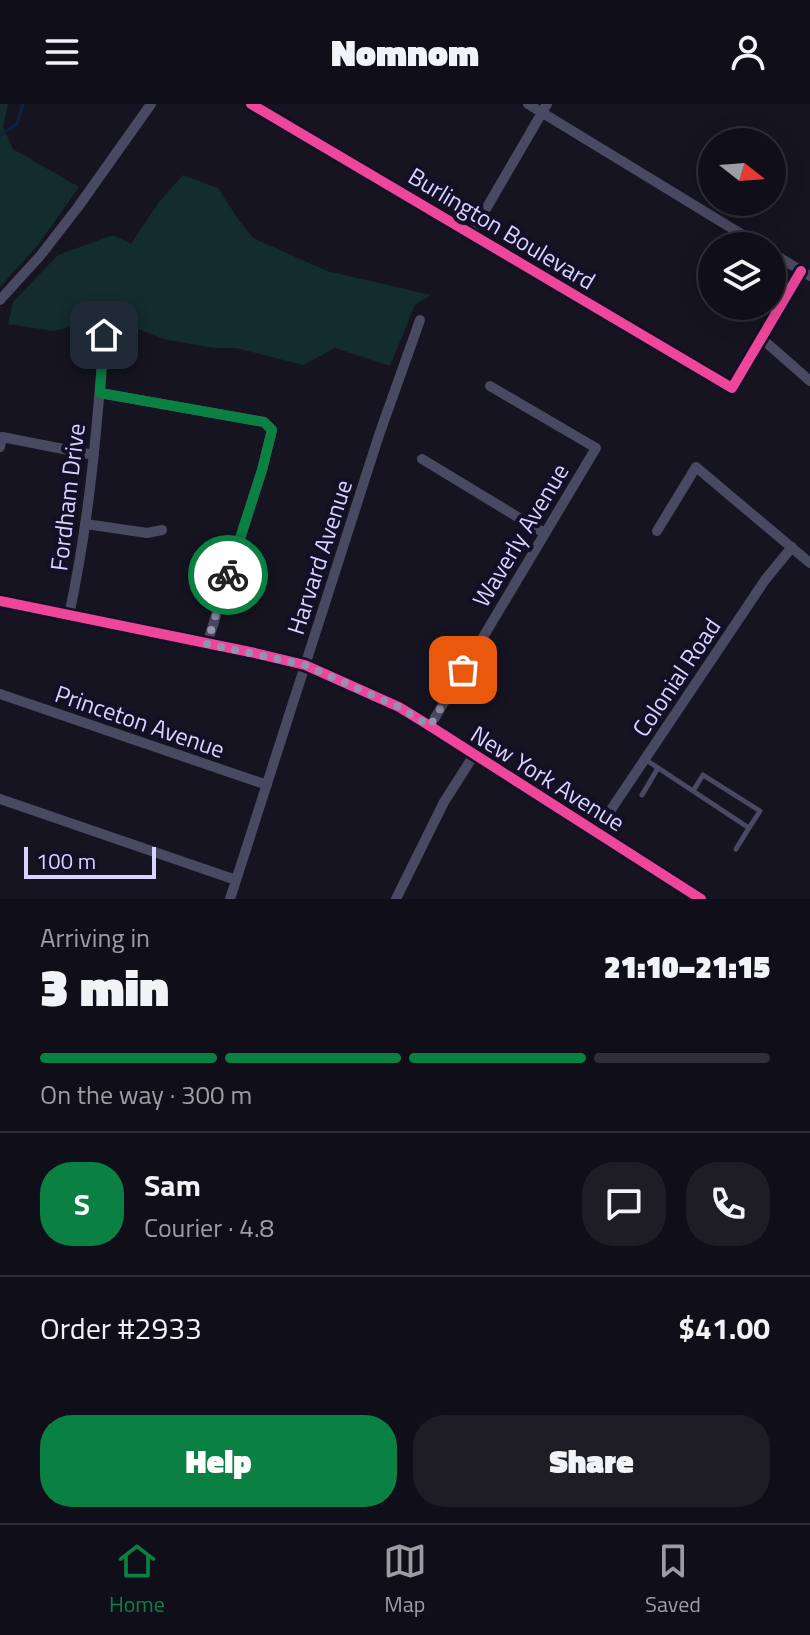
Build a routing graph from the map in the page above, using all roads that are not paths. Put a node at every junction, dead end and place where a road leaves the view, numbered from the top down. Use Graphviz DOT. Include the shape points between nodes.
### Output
graph roads {
  1 [pos="151,104"];
  2 [pos="251,104"];
  3 [pos="528,104"];
  4 [pos="545,108"];
  5 [pos="739,232"];
  6 [pos="472,233"];
  7 [pos="786,261"];
  8 [pos="805,273"];
  9 [pos="0,300"];
  10 [pos="420,320"];
  11 [pos="104,335"];
  12 [pos="761,338"];
  13 [pos="810,381"];
  14 [pos="490,386"];
  15 [pos="100,393"];
  16 [pos="0,447"];
  17 [pos="94,455"];
  18 [pos="422,459"];
  19 [pos="86,524"];
  20 [pos="162,530"];
  21 [pos="657,531"];
  22 [pos="544,533"];
  23 [pos="792,547"];
  24 [pos="810,563"];
  25 [pos="0,601"];
  26 [pos="69,615"];
  27 [pos="207,644"];
  28 [pos="305,665"];
  29 [pos="0,694"];
  30 [pos="430,726"];
  31 [pos="474,755"];
  32 [pos="645,759"];
  33 [pos="658,768"];
  34 [pos="267,785"];
  35 [pos="693,791"];
  36 [pos="642,795"];
  37 [pos="0,799"];
  38 [pos="749,828"];
  39 [pos="596,832"];
  40 [pos="736,849"];
  41 [pos="236,880"];
  42 [pos="230,899"];
  43 [pos="396,899"];
  44 [pos="701,899"];
  1 -- 9 [label="street" via="50,244"];
  2 -- 6 [label="street, Burlington Boulevard"];
  3 -- 4 [label="street"];
  4 -- 5 [label="street"];
  4 -- 6 [label="street"];
  6 -- 12 [label="street, Burlington Boulevard" via="732,388"];
  7 -- 8 [label="street"];
  8 -- 12 [label="street"];
  10 -- 28 [label="street, Harvard Avenue"];
  11 -- 15 [label="street, Fordham Drive"];
  12 -- 13 [label="street"];
  14 -- 22 [label="street, Waverly Avenue" via="596,448"];
  15 -- 17 [label="street, Fordham Drive"];
  15 -- 27 [label="street" via="252,419 272,430"];
  16 -- 17 [label="street" via="2,437"];
  17 -- 19 [label="street, Fordham Drive"];
  18 -- 22 [label="street"];
  19 -- 20 [label="street" via="147,533"];
  19 -- 26 [label="street, Fordham Drive"];
  21 -- 23 [label="street" via="696,467"];
  22 -- 30 [label="street, Waverly Avenue"];
  23 -- 24 [label="street"];
  23 -- 32 [label="street, Colonial Road"];
  25 -- 26 [label="street, New York Avenue"];
  26 -- 27 [label="street, New York Avenue"];
  27 -- 28 [label="street, New York Avenue"];
  28 -- 30 [label="street, New York Avenue"];
  28 -- 34 [label="street, Harvard Avenue"];
  29 -- 34 [label="street, Princeton Avenue"];
  30 -- 31 [label="street, New York Avenue"];
  31 -- 39 [label="street, New York Avenue"];
  31 -- 43 [label="street"];
  32 -- 33 [label="lane"];
  32 -- 39 [label="street, Colonial Road"];
  33 -- 35 [label="lane"];
  33 -- 36 [label="lane"];
  34 -- 41 [label="street, Harvard Avenue"];
  35 -- 38 [label="lane"];
  35 -- 38 [label="lane" via="703,775 760,811"];
  37 -- 41 [label="street"];
  38 -- 40 [label="lane"];
  39 -- 44 [label="street, New York Avenue"];
  41 -- 42 [label="street, Harvard Avenue"];
}
